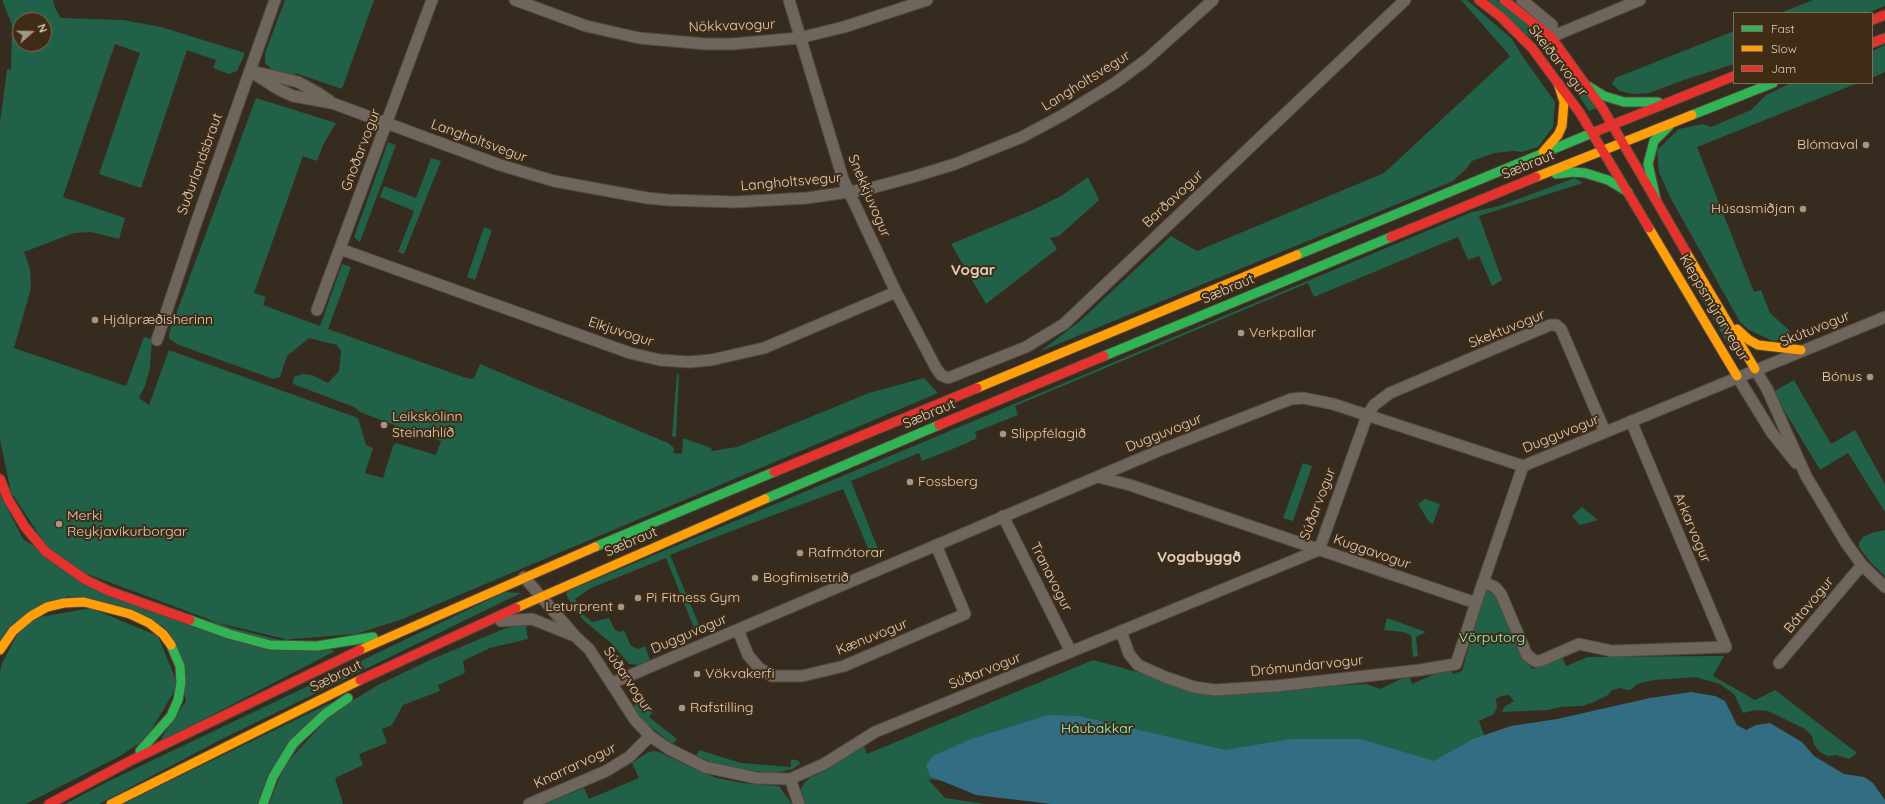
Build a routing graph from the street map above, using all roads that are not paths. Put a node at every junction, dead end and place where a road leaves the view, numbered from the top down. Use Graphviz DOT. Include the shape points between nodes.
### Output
graph roads {
  1 [pos="275,0"];
  2 [pos="432,0"];
  3 [pos="515,0"];
  4 [pos="788,0"];
  5 [pos="927,0"];
  6 [pos="1213,0"];
  7 [pos="1405,0"];
  8 [pos="1479,0"];
  9 [pos="1504,0"];
  10 [pos="1522,0"];
  11 [pos="1640,0"];
  12 [pos="1885,15"];
  13 [pos="1873,20"];
  14 [pos="1551,37"];
  15 [pos="799,38"];
  16 [pos="1885,38"];
  17 [pos="1873,43"];
  18 [pos="250,71"];
  19 [pos="1733,76"];
  20 [pos="1558,83"];
  21 [pos="1770,84"];
  22 [pos="1588,86"];
  23 [pos="1678,98"];
  24 [pos="387,123"];
  25 [pos="1671,123"];
  26 [pos="1613,125"];
  27 [pos="1592,133"];
  28 [pos="1623,142"];
  29 [pos="1603,150"];
  30 [pos="1542,153"];
  31 [pos="1537,177"];
  32 [pos="1628,192"];
  33 [pos="849,193"];
  34 [pos="1656,199"];
  35 [pos="340,249"];
  36 [pos="896,292"];
  37 [pos="317,310"];
  38 [pos="1723,312"];
  39 [pos="1885,316"];
  40 [pos="157,340"];
  41 [pos="1801,350"];
  42 [pos="1755,369"];
  43 [pos="938,372"];
  44 [pos="1737,376"];
  45 [pos="1366,416"];
  46 [pos="1631,421"];
  47 [pos="1605,432"];
  48 [pos="1523,466"];
  49 [pos="1806,476"];
  50 [pos="1098,477"];
  51 [pos="0,479"];
  52 [pos="1003,516"];
  53 [pos="936,545"];
  54 [pos="1319,550"];
  55 [pos="1862,566"];
  56 [pos="524,577"];
  57 [pos="1483,582"];
  58 [pos="1885,587"];
  59 [pos="541,597"];
  60 [pos="1476,603"];
  61 [pos="483,624"];
  62 [pos="738,630"];
  63 [pos="1121,631"];
  64 [pos="392,635"];
  65 [pos="576,637"];
  66 [pos="0,650"];
  67 [pos="1071,652"];
  68 [pos="1779,663"];
  69 [pos="389,666"];
  70 [pos="612,683"];
  71 [pos="650,736"];
  72 [pos="132,760"];
  73 [pos="790,779"];
  74 [pos="49,804"];
  75 [pos="111,804"];
  76 [pos="263,804"];
  77 [pos="528,804"];
  78 [pos="798,804"];
  1 -- 18 [label="street, Suðurlandsbraut"];
  2 -- 24 [label="street, Gnoðarvogur"];
  3 -- 15 [label="street, Nökkvavogur" via="586,26 662,41 732,44"];
  4 -- 15 [label="street, Snekkjuvogur"];
  5 -- 15 [label="street, Nökkvavogur" via="844,27"];
  6 -- 33 [label="street, Langholtsvegur" via="1146,60 1115,83 1063,115 1022,136 955,164"];
  7 -- 43 [label="street, Barðavogur" via="1064,324 1026,347 952,378 944,377"];
  8 -- 20 [label="main road, Skeiðarvogur" via="1519,34"];
  9 -- 14 [label="main road, Skeiðarvogur"];
  10 -- 14 [label="street, Skeiðarvogur" via="1552,24"];
  11 -- 14 [label="street"];
  12 -- 13 [label="main road"];
  14 -- 22 [label="main road, Skeiðarvogur"];
  15 -- 33 [label="street, Snekkjuvogur"];
  16 -- 17 [label="main road"];
  18 -- 24 [label="street, Langholtsvegur" via="298,82 332,103"];
  18 -- 40 [label="street, Suðurlandsbraut"];
  19 -- 23 [label="main road, Sæbraut"];
  20 -- 27 [label="main road, Skeiðarvogur"];
  20 -- 30 [label="main road" via="1564,102 1562,126 1558,135"];
  21 -- 25 [label="main road, Sæbraut"];
  22 -- 23 [label="main road" via="1604,96 1624,102 1644,103"];
  22 -- 26 [label="main road, Skeiðarvogur"];
  23 -- 26 [label="main road, Sæbraut"];
  24 -- 33 [label="street, Langholtsvegur" via="537,177 647,198 735,202"];
  24 -- 35 [label="street, Gnoðarvogur"];
  25 -- 28 [label="main road, Sæbraut"];
  25 -- 34 [label="main road" via="1654,141 1648,164"];
  26 -- 27 [label="main road, Sæbraut"];
  26 -- 28 [label="main road, Skeiðarvogur"];
  27 -- 29 [label="main road, Skeiðarvogur"];
  27 -- 30 [label="main road, Sæbraut"];
  28 -- 29 [label="main road, Sæbraut"];
  28 -- 34 [label="main road, Kleppsmýrarvegur"];
  29 -- 31 [label="main road, Sæbraut"];
  29 -- 32 [label="main road, Kleppsmýrarvegur"];
  30 -- 56 [label="main road, Sæbraut"];
  31 -- 32 [label="main road" via="1585,173 1608,180"];
  31 -- 59 [label="main road, Sæbraut" via="995,401"];
  32 -- 44 [label="main road, Kleppsmýrarvegur"];
  33 -- 36 [label="street, Snekkjuvogur"];
  34 -- 38 [label="main road, Kleppsmýrarvegur"];
  35 -- 36 [label="street, Eikjuvogur" via="630,353 660,360 711,360 764,348"];
  35 -- 37 [label="street, Gnoðarvogur"];
  36 -- 43 [label="street, Snekkjuvogur"];
  38 -- 41 [label="main road" via="1741,334 1758,345"];
  38 -- 42 [label="main road, Kleppsmýrarvegur"];
  39 -- 41 [label="street, Skútuvogur"];
  41 -- 42 [label="street, Skútuvogur"];
  42 -- 44 [label="street"];
  42 -- 49 [label="street, Kleppsmýrarvegur" via="1765,385"];
  44 -- 46 [label="street, Dugguvogur"];
  44 -- 49 [label="street, Kleppsmýrarvegur" via="1772,433"];
  45 -- 47 [label="street, Skektuvogur" via="1374,405 1390,394 1550,325 1556,325 1561,329"];
  45 -- 48 [label="street, Dugguvogur"];
  45 -- 50 [label="street, Dugguvogur" via="1333,404 1303,398 1291,399"];
  45 -- 54 [label="street, Súðarvogur"];
  46 -- 47 [label="street, Dugguvogur"];
  46 -- 57 [label="street, Arkarvogur" via="1726,647 1612,651 1580,644 1535,661 1527,655 1500,594 1495,587"];
  47 -- 48 [label="street, Dugguvogur"];
  48 -- 57 [label="street"];
  49 -- 55 [label="street, Kleppsmýrarvegur"];
  50 -- 52 [label="street, Dugguvogur"];
  50 -- 54 [label="street, Kuggavogur" via="1130,485"];
  51 -- 64 [label="main road" via="8,499 25,527 46,552 86,580 109,591 229,634 270,645 317,646"];
  52 -- 53 [label="street, Dugguvogur"];
  52 -- 67 [label="street, Tranavogur"];
  53 -- 62 [label="street, Dugguvogur"];
  53 -- 62 [label="street, Kænuvogur" via="965,614 858,660 802,676 772,676 758,668 748,655"];
  54 -- 60 [label="street, Kuggavogur"];
  54 -- 63 [label="street, Súðarvogur"];
  55 -- 58 [label="street, Kleppsmýrarvegur"];
  55 -- 68 [label="street, Bátavogur"];
  56 -- 59 [label="street, Súðarvogur"];
  56 -- 64 [label="main road, Sæbraut"];
  57 -- 60 [label="street"];
  59 -- 61 [label="main road, Sæbraut"];
  59 -- 65 [label="street, Súðarvogur"];
  60 -- 63 [label="street, Drómundarvogur" via="1456,664 1276,686 1215,690 1194,687 1165,677 1138,665 1129,654"];
  61 -- 65 [label="street, Súðarvogur" via="532,619"];
  61 -- 69 [label="main road, Sæbraut"];
  62 -- 70 [label="street, Dugguvogur"];
  63 -- 67 [label="street, Súðarvogur"];
  64 -- 72 [label="main road, Sæbraut"];
  65 -- 70 [label="street, Súðarvogur" via="589,649"];
  66 -- 72 [label="main road" via="13,631 30,616 47,607 64,603 84,602 130,614 149,623 163,634 174,648 180,666 178,700 171,716"];
  67 -- 73 [label="street, Súðarvogur" via="875,732 817,768"];
  69 -- 75 [label="main road, Sæbraut"];
  69 -- 76 [label="main road" via="369,684 325,714 293,744 273,777"];
  70 -- 71 [label="street, Súðarvogur" via="635,720"];
  71 -- 73 [label="street, Súðarvogur" via="705,767 756,778"];
  71 -- 77 [label="street, Knarrarvogur" via="629,757 606,771"];
  72 -- 74 [label="main road, Sæbraut"];
  73 -- 78 [label="street"];
}
